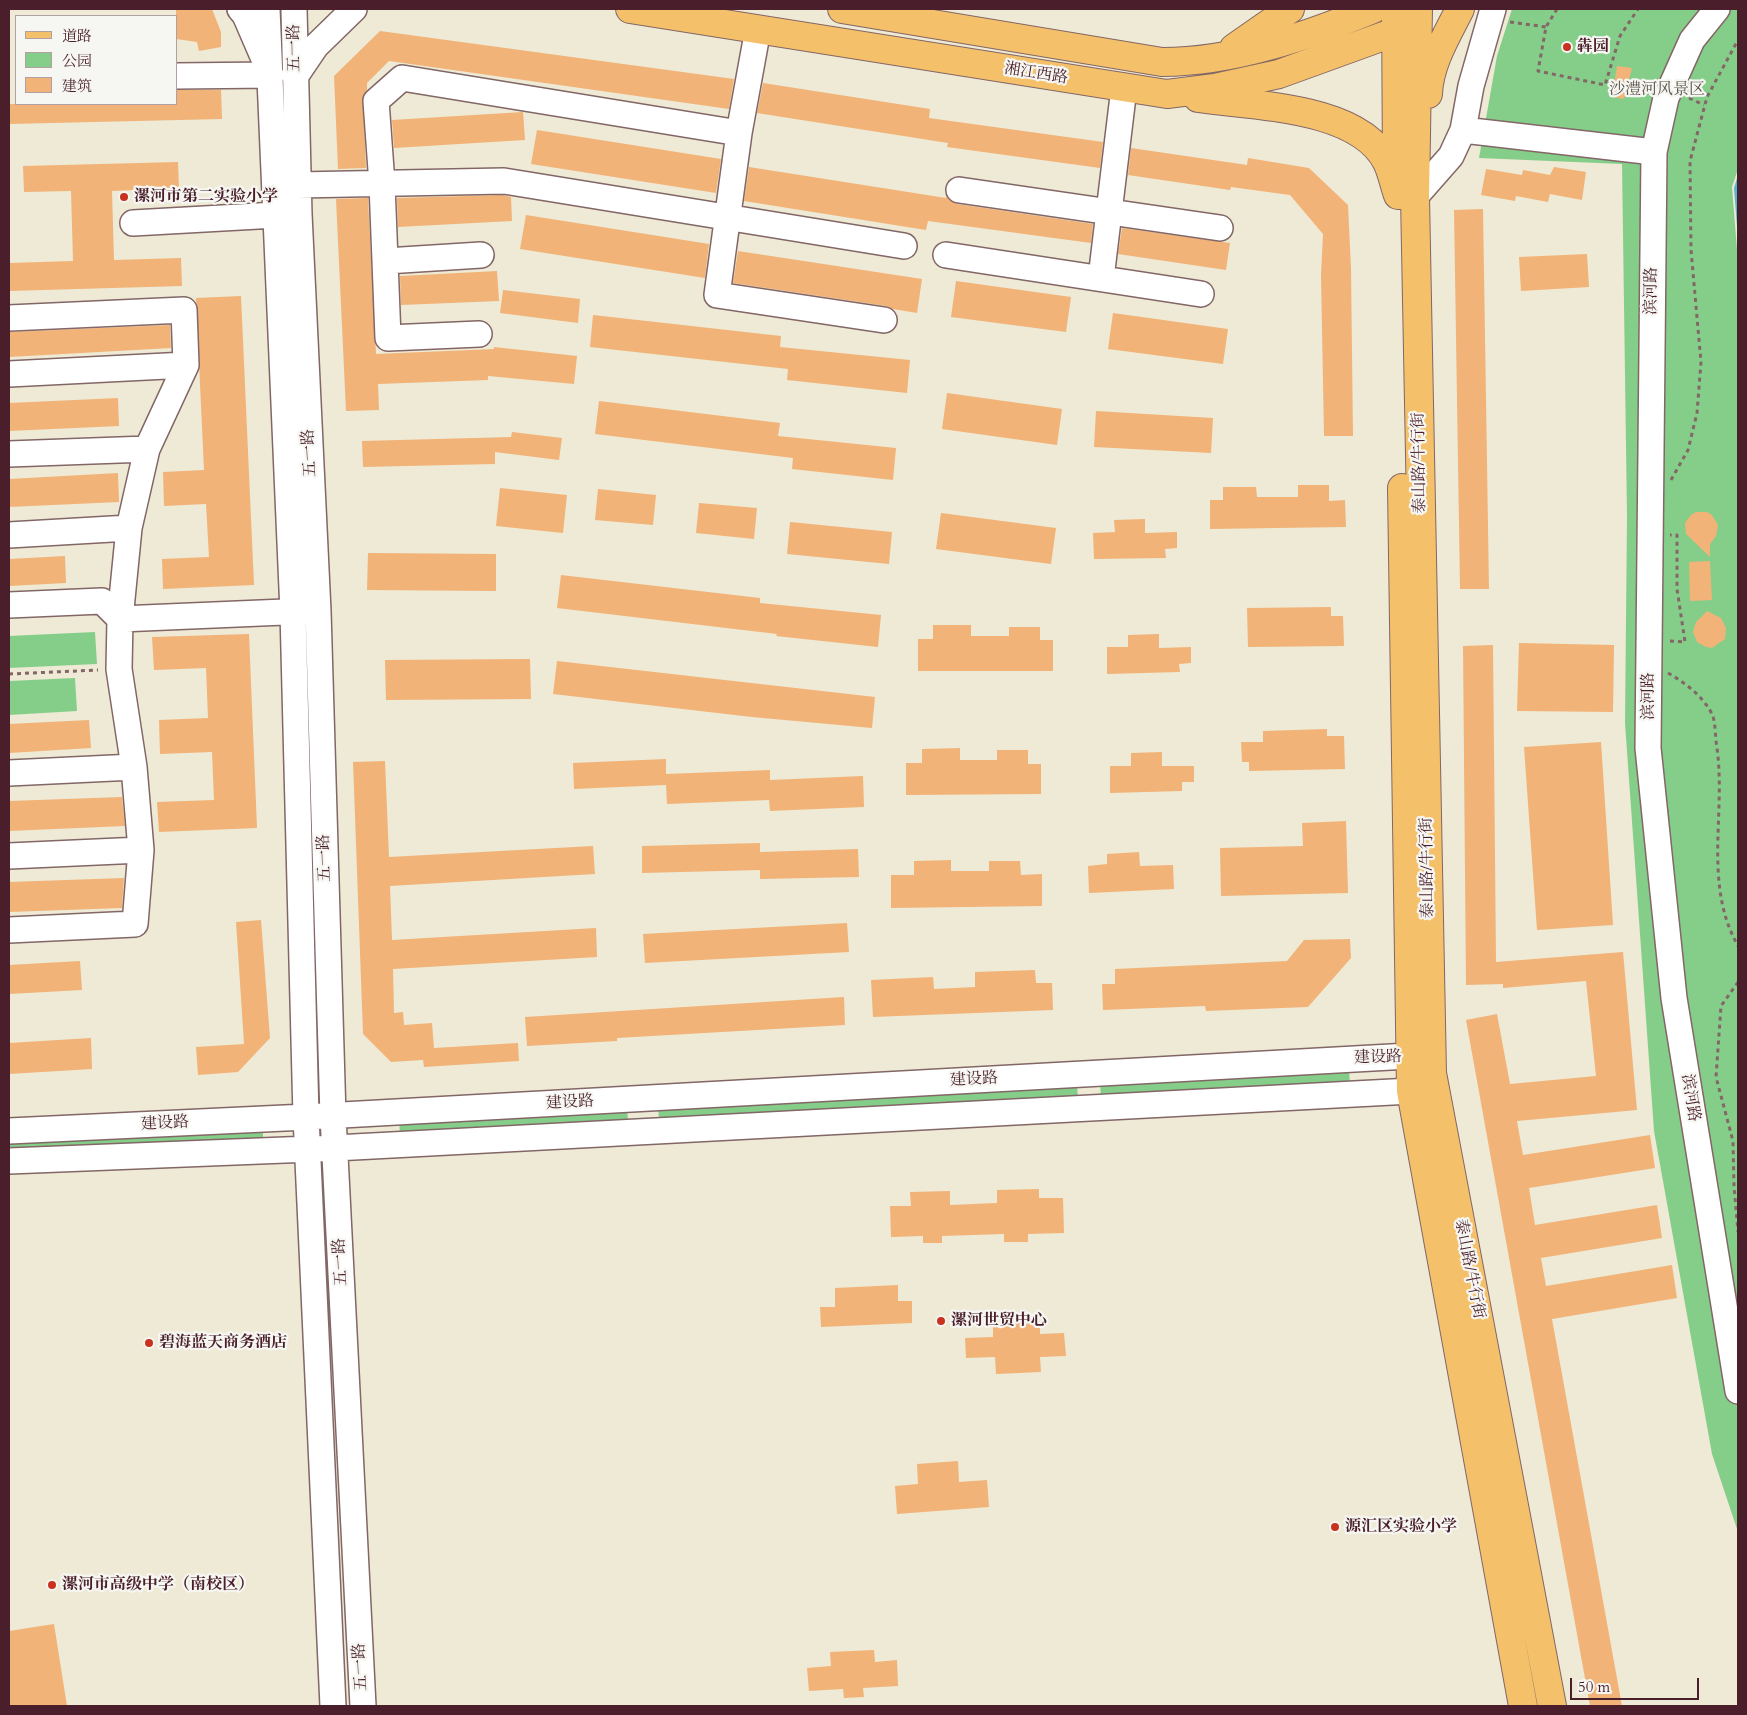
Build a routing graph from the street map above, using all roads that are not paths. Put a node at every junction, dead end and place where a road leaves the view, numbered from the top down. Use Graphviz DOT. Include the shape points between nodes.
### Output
graph roads {
  1 [pos="240,9"];
  2 [pos="267,9"];
  3 [pos="294,9"];
  4 [pos="354,9"];
  5 [pos="630,9"];
  6 [pos="842,9"];
  7 [pos="1290,9"];
  8 [pos="1373,9"];
  9 [pos="1460,9"];
  10 [pos="1716,9"];
  11 [pos="1491,14"];
  12 [pos="1411,15"];
  13 [pos="758,29"];
  14 [pos="1222,56"];
  15 [pos="271,75"];
  16 [pos="178,76"];
  17 [pos="295,77"];
  18 [pos="1124,88"];
  19 [pos="1167,94"];
  20 [pos="1463,130"];
  21 [pos="739,133"];
  22 [pos="1654,152"];
  23 [pos="382,184"];
  24 [pos="298,186"];
  25 [pos="959,190"];
  26 [pos="1406,196"];
  27 [pos="1109,213"];
  28 [pos="276,214"];
  29 [pos="727,218"];
  30 [pos="132,223"];
  31 [pos="1220,228"];
  32 [pos="904,246"];
  33 [pos="480,255"];
  34 [pos="946,255"];
  35 [pos="386,261"];
  36 [pos="1101,278"];
  37 [pos="1202,294"];
  38 [pos="9,318"];
  39 [pos="884,320"];
  40 [pos="478,334"];
  41 [pos="186,365"];
  42 [pos="9,374"];
  43 [pos="147,448"];
  44 [pos="9,454"];
  45 [pos="129,528"];
  46 [pos="9,534"];
  47 [pos="9,605"];
  48 [pos="318,611"];
  49 [pos="293,612"];
  50 [pos="120,619"];
  51 [pos="134,766"];
  52 [pos="9,773"];
  53 [pos="141,850"];
  54 [pos="9,856"];
  55 [pos="9,930"];
  56 [pos="1409,1056"];
  57 [pos="1432,1073"];
  58 [pos="1087,1074"];
  59 [pos="1411,1091"];
  60 [pos="642,1099"];
  61 [pos="1090,1108"];
  62 [pos="334,1116"];
  63 [pos="306,1117"];
  64 [pos="9,1130"];
  65 [pos="645,1131"];
  66 [pos="308,1148"];
  67 [pos="335,1148"];
  68 [pos="9,1161"];
  69 [pos="1738,1391"];
  70 [pos="333,1706"];
  71 [pos="363,1706"];
  72 [pos="1523,1706"];
  73 [pos="1552,1706"];
  1 -- 15 [label="street"];
  2 -- 15 [label="street, 五一路"];
  3 -- 17 [label="street, 五一路"];
  4 -- 17 [label="street" via="316,46"];
  5 -- 13 [label="main road, 湘江西路"];
  6 -- 14 [label="main road, 湘江西路" via="1162,62 1191,62"];
  7 -- 14 [label="main road"];
  8 -- 14 [label="main road, 湘江西路" via="1288,41"];
  9 -- 26 [label="main road" via="1441,46 1428,84 1424,160"];
  10 -- 22 [label="street, 滨河路" via="1692,40 1666,98"];
  11 -- 20 [label="street" via="1471,86"];
  12 -- 19 [label="main road, 湘江西路" via="1279,74 1215,88"];
  12 -- 26 [label="main road, 泰山路/牛行街"];
  13 -- 18 [label="main road, 湘江西路"];
  13 -- 21 [label="street"];
  15 -- 16 [label="street"];
  15 -- 28 [label="street, 五一路"];
  17 -- 24 [label="street, 五一路"];
  18 -- 19 [label="main road, 湘江西路"];
  18 -- 27 [label="street"];
  19 -- 26 [label="main road" via="1315,114 1347,124 1386,161"];
  20 -- 22 [label="street"];
  20 -- 26 [label="street" via="1451,156"];
  21 -- 23 [label="street" via="402,78 376,101"];
  21 -- 29 [label="street"];
  22 -- 69 [label="street, 滨河路" via="1648,748 1674,998"];
  23 -- 24 [label="street"];
  23 -- 29 [label="street" via="504,181"];
  23 -- 35 [label="street"];
  24 -- 48 [label="street, 五一路"];
  25 -- 27 [label="street"];
  26 -- 56 [label="main road, 泰山路/牛行街"];
  26 -- 57 [label="main road, 泰山路/牛行街"];
  27 -- 31 [label="street"];
  27 -- 36 [label="street"];
  28 -- 30 [label="street"];
  28 -- 49 [label="street, 五一路"];
  29 -- 32 [label="street"];
  29 -- 39 [label="street" via="716,294"];
  33 -- 35 [label="street"];
  34 -- 36 [label="street"];
  35 -- 40 [label="street" via="388,338"];
  36 -- 37 [label="street"];
  38 -- 41 [label="street" via="184,310"];
  41 -- 42 [label="street"];
  41 -- 43 [label="street"];
  43 -- 44 [label="street"];
  43 -- 45 [label="street"];
  45 -- 46 [label="street"];
  45 -- 50 [label="street"];
  47 -- 50 [label="street" via="102,601"];
  48 -- 49 [label="street"];
  48 -- 62 [label="street, 五一路"];
  49 -- 50 [label="street"];
  49 -- 63 [label="street, 五一路"];
  50 -- 51 [label="street" via="119,669"];
  51 -- 52 [label="street"];
  51 -- 53 [label="street"];
  53 -- 54 [label="street"];
  53 -- 55 [label="street" via="135,924"];
  56 -- 57 [label="street, 建设路"];
  56 -- 58 [label="street, 建设路"];
  56 -- 59 [label="main road, 泰山路/牛行街"];
  57 -- 59 [label="street"];
  57 -- 73 [label="main road, 泰山路/牛行街"];
  58 -- 60 [label="street, 建设路"];
  58 -- 61 [label="street"];
  59 -- 61 [label="street, 建设路"];
  59 -- 72 [label="main road, 泰山路/牛行街"];
  60 -- 62 [label="street, 建设路"];
  60 -- 65 [label="street"];
  61 -- 65 [label="street, 建设路"];
  62 -- 63 [label="street, 建设路"];
  62 -- 67 [label="street, 五一路"];
  63 -- 64 [label="street, 建设路"];
  63 -- 66 [label="street, 五一路"];
  65 -- 67 [label="street, 建设路"];
  66 -- 67 [label="street, 建设路"];
  66 -- 68 [label="street, 建设路"];
  66 -- 70 [label="street, 五一路"];
  67 -- 71 [label="street, 五一路"];
}
